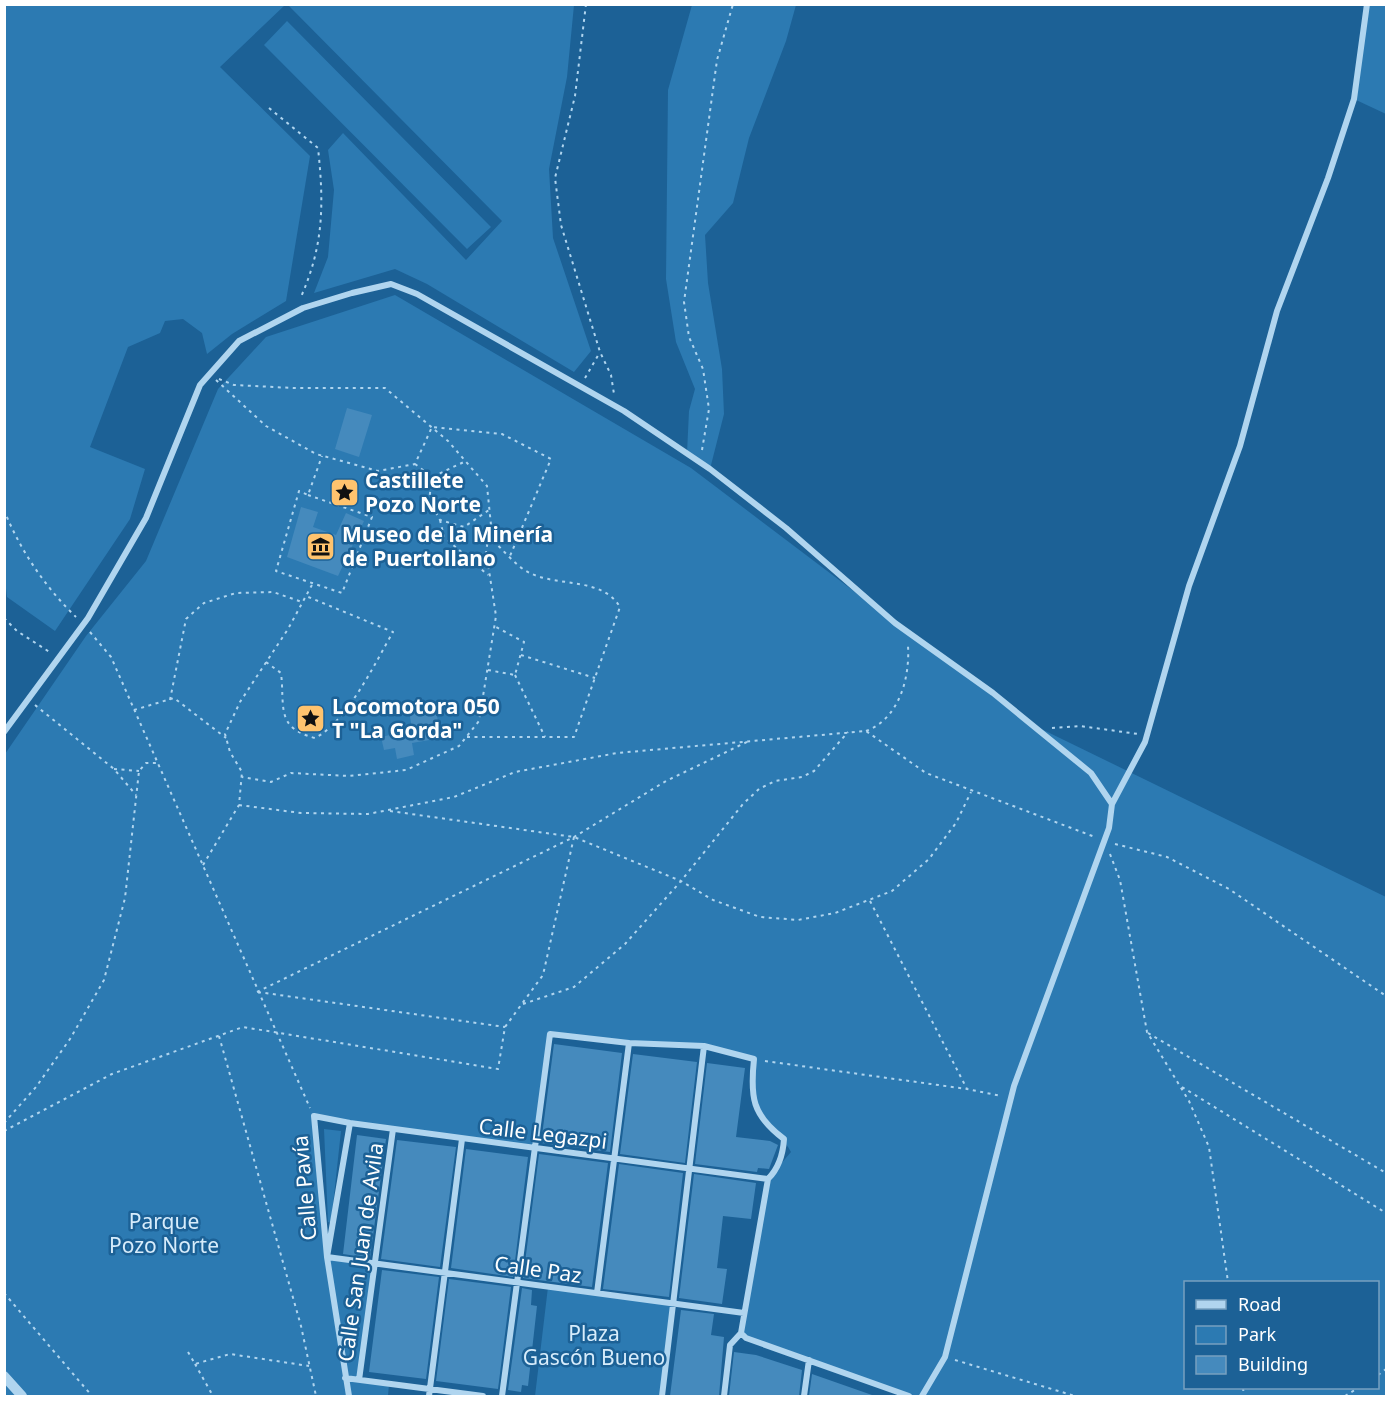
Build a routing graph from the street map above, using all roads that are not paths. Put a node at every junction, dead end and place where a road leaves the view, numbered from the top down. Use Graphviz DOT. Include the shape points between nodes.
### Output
graph roads {
  1 [pos="1367,4"];
  2 [pos="4,732"];
  3 [pos="1112,804"];
  4 [pos="629,1043"];
  5 [pos="704,1046"];
  6 [pos="314,1116"];
  7 [pos="350,1123"];
  8 [pos="393,1129"];
  9 [pos="462,1139"];
  10 [pos="533,1148"];
  11 [pos="613,1158"];
  12 [pos="690,1169"];
  13 [pos="768,1179"];
  14 [pos="327,1257"];
  15 [pos="375,1264"];
  16 [pos="445,1273"];
  17 [pos="516,1282"];
  18 [pos="597,1293"];
  19 [pos="673,1304"];
  20 [pos="744,1313"];
  21 [pos="743,1335"];
  22 [pos="809,1360"];
  23 [pos="4,1376"];
  24 [pos="345,1378"];
  25 [pos="359,1380"];
  26 [pos="429,1393"];
  27 [pos="22,1396"];
  28 [pos="349,1396"];
  29 [pos="483,1396"];
  30 [pos="502,1396"];
  31 [pos="662,1396"];
  32 [pos="724,1396"];
  33 [pos="804,1396"];
  34 [pos="909,1396"];
  35 [pos="922,1396"];
  1 -- 3 [label="street" via="1354,99 1277,311 1240,446 1189,586 1147,734"];
  2 -- 3 [label="street" via="83,624 146,518 200,385 209,374 239,341 294,313 391,284 417,294 615,406 700,462 786,528 906,631 993,693 1091,773"];
  3 -- 35 [label="street" via="1104,840 1011,1098 945,1357"];
  4 -- 5 [label="street"];
  4 -- 10 [label="street" via="550,1034"];
  4 -- 11 [label="street"];
  5 -- 12 [label="street"];
  5 -- 13 [label="street" via="753,1059 753,1102 761,1119 784,1139 783,1154"];
  6 -- 7 [label="street, Calle Legazpi"];
  6 -- 14 [label="street, Calle Pavía"];
  7 -- 8 [label="street, Calle Legazpi"];
  7 -- 14 [label="street, Calle Pavía"];
  8 -- 9 [label="street, Calle Legazpi"];
  8 -- 15 [label="street, Calle San Juan de Avila"];
  9 -- 10 [label="street, Calle Legazpi"];
  9 -- 16 [label="street"];
  10 -- 11 [label="street, Calle Legazpi"];
  10 -- 17 [label="street"];
  11 -- 12 [label="street, Calle Legazpi"];
  11 -- 18 [label="street"];
  12 -- 13 [label="street, Calle Legazpi"];
  12 -- 19 [label="street"];
  13 -- 20 [label="street"];
  14 -- 15 [label="street, Calle Paz"];
  14 -- 24 [label="street, Calle Pavía"];
  15 -- 16 [label="street, Calle Paz"];
  15 -- 25 [label="street, Calle San Juan de Avila"];
  16 -- 17 [label="street, Calle Paz"];
  16 -- 26 [label="street"];
  17 -- 18 [label="street, Calle Paz"];
  17 -- 30 [label="street"];
  18 -- 19 [label="street, Calle Paz"];
  19 -- 20 [label="street, Calle Paz"];
  19 -- 31 [label="street"];
  20 -- 21 [label="street"];
  21 -- 22 [label="street"];
  21 -- 32 [label="street" via="730,1345"];
  22 -- 33 [label="street"];
  22 -- 34 [label="street"];
  23 -- 27 [label="street"];
  24 -- 25 [label="street"];
  24 -- 28 [label="street, Calle San Juan de Avila"];
  25 -- 26 [label="street"];
  26 -- 29 [label="street"];
}
